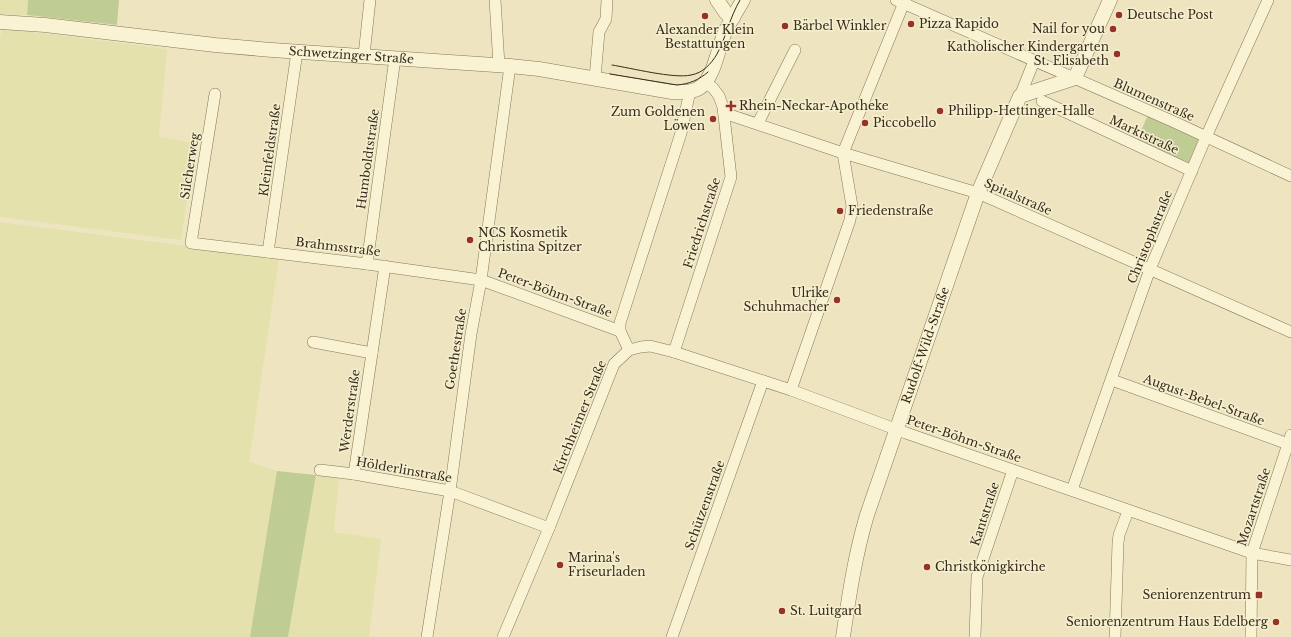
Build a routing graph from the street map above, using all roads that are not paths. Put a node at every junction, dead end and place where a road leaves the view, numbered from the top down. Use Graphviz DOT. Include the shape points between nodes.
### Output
graph roads {
  1 [pos="370,0"];
  2 [pos="495,0"];
  3 [pos="607,0"];
  4 [pos="718,0"];
  5 [pos="743,0"];
  6 [pos="1110,0"];
  7 [pos="1268,0"];
  8 [pos="902,1"];
  9 [pos="733,18"];
  10 [pos="0,22"];
  11 [pos="795,50"];
  12 [pos="297,52"];
  13 [pos="364,55"];
  14 [pos="395,58"];
  15 [pos="1034,61"];
  16 [pos="505,65"];
  17 [pos="594,78"];
  18 [pos="1075,78"];
  19 [pos="699,87"];
  20 [pos="215,94"];
  21 [pos="1020,96"];
  22 [pos="1042,101"];
  23 [pos="724,113"];
  24 [pos="758,123"];
  25 [pos="1206,137"];
  26 [pos="843,153"];
  27 [pos="1192,171"];
  28 [pos="1291,176"];
  29 [pos="978,193"];
  30 [pos="191,243"];
  31 [pos="268,252"];
  32 [pos="367,264"];
  33 [pos="385,266"];
  34 [pos="1150,269"];
  35 [pos="481,280"];
  36 [pos="620,331"];
  37 [pos="1291,332"];
  38 [pos="313,342"];
  39 [pos="629,350"];
  40 [pos="674,352"];
  41 [pos="372,353"];
  42 [pos="1112,380"];
  43 [pos="763,381"];
  44 [pos="791,390"];
  45 [pos="897,429"];
  46 [pos="1290,440"];
  47 [pos="320,470"];
  48 [pos="1013,470"];
  49 [pos="354,474"];
  50 [pos="450,490"];
  51 [pos="1072,490"];
  52 [pos="1128,511"];
  53 [pos="549,528"];
  54 [pos="1252,553"];
  55 [pos="1291,560"];
  56 [pos="427,637"];
  57 [pos="503,637"];
  58 [pos="672,637"];
  59 [pos="843,637"];
  60 [pos="975,637"];
  61 [pos="1115,637"];
  62 [pos="1251,637"];
  1 -- 13 [label="street"];
  2 -- 16 [label="street, Goethestraße"];
  3 -- 17 [label="street" via="606,19 599,32"];
  4 -- 9 [label="street" via="726,13"];
  5 -- 9 [label="street"];
  6 -- 18 [label="street"];
  7 -- 25 [label="street, Christophstraße"];
  8 -- 15 [label="street, Blumenstraße"];
  8 -- 26 [label="street"];
  9 -- 19 [label="street" via="713,66"];
  10 -- 12 [label="street, Schwetzinger Straße"];
  11 -- 24 [label="street"];
  12 -- 13 [label="street, Schwetzinger Straße"];
  12 -- 31 [label="street, Kleinfeldstraße"];
  13 -- 14 [label="street, Schwetzinger Straße"];
  14 -- 16 [label="street, Schwetzinger Straße"];
  14 -- 32 [label="street, Humboldtstraße"];
  15 -- 18 [label="street, Blumenstraße"];
  15 -- 21 [label="street, Rudolf-Wild-Straße"];
  16 -- 17 [label="street, Schwetzinger Straße"];
  16 -- 35 [label="street, Goethestraße"];
  17 -- 19 [label="street, Schwetzinger Straße" via="672,92"];
  18 -- 21 [label="street"];
  18 -- 25 [label="street, Blumenstraße"];
  19 -- 23 [label="street, Friedrichstraße" via="713,88 719,96"];
  19 -- 36 [label="street" via="681,133 620,322"];
  20 -- 30 [label="street, Silcherweg"];
  21 -- 29 [label="street, Rudolf-Wild-Straße"];
  22 -- 27 [label="street, Marktstraße"];
  23 -- 24 [label="street, Spitalstraße"];
  23 -- 40 [label="street, Friedrichstraße" via="731,177"];
  24 -- 26 [label="street, Spitalstraße"];
  25 -- 27 [label="street, Christophstraße"];
  25 -- 28 [label="street, Blumenstraße"];
  26 -- 29 [label="street, Spitalstraße"];
  26 -- 44 [label="street" via="852,206 850,220"];
  27 -- 34 [label="street, Christophstraße"];
  29 -- 34 [label="street, Spitalstraße"];
  29 -- 45 [label="street, Rudolf-Wild-Straße"];
  30 -- 31 [label="street, Brahmsstraße"];
  31 -- 32 [label="street, Brahmsstraße"];
  32 -- 33 [label="street, Brahmsstraße"];
  33 -- 35 [label="street, Brahmsstraße"];
  33 -- 41 [label="street, Werderstraße"];
  34 -- 37 [label="street, Spitalstraße"];
  34 -- 42 [label="street, Christophstraße"];
  35 -- 36 [label="street, Peter-Böhm-Straße"];
  35 -- 50 [label="street, Goethestraße" via="471,334"];
  36 -- 39 [label="street"];
  38 -- 41 [label="street"];
  39 -- 40 [label="street, Peter-Böhm-Straße" via="650,346"];
  39 -- 53 [label="street, Kirchheimer Straße" via="614,364"];
  40 -- 43 [label="street, Peter-Böhm-Straße"];
  41 -- 49 [label="street, Werderstraße"];
  42 -- 46 [label="street, August-Bebel-Straße"];
  42 -- 51 [label="street, Christophstraße"];
  43 -- 44 [label="street, Peter-Böhm-Straße"];
  43 -- 58 [label="street, Schützenstraße"];
  44 -- 45 [label="street, Peter-Böhm-Straße"];
  45 -- 48 [label="street, Peter-Böhm-Straße"];
  45 -- 59 [label="street, Rudolf-Wild-Straße" via="859,542"];
  46 -- 54 [label="street, Mozartstraße"];
  47 -- 49 [label="street, Hölderlinstraße"];
  48 -- 51 [label="street, Peter-Böhm-Straße"];
  48 -- 60 [label="street, Kantstraße" via="977,577"];
  49 -- 50 [label="street, Hölderlinstraße"];
  50 -- 53 [label="street, Hölderlinstraße"];
  50 -- 56 [label="street, Goethestraße"];
  51 -- 52 [label="street, Peter-Böhm-Straße"];
  52 -- 54 [label="street, Peter-Böhm-Straße"];
  52 -- 61 [label="street" via="1118,543"];
  53 -- 57 [label="street, Kirchheimer Straße"];
  54 -- 55 [label="street, Peter-Böhm-Straße"];
  54 -- 62 [label="street, Mozartstraße"];
}
